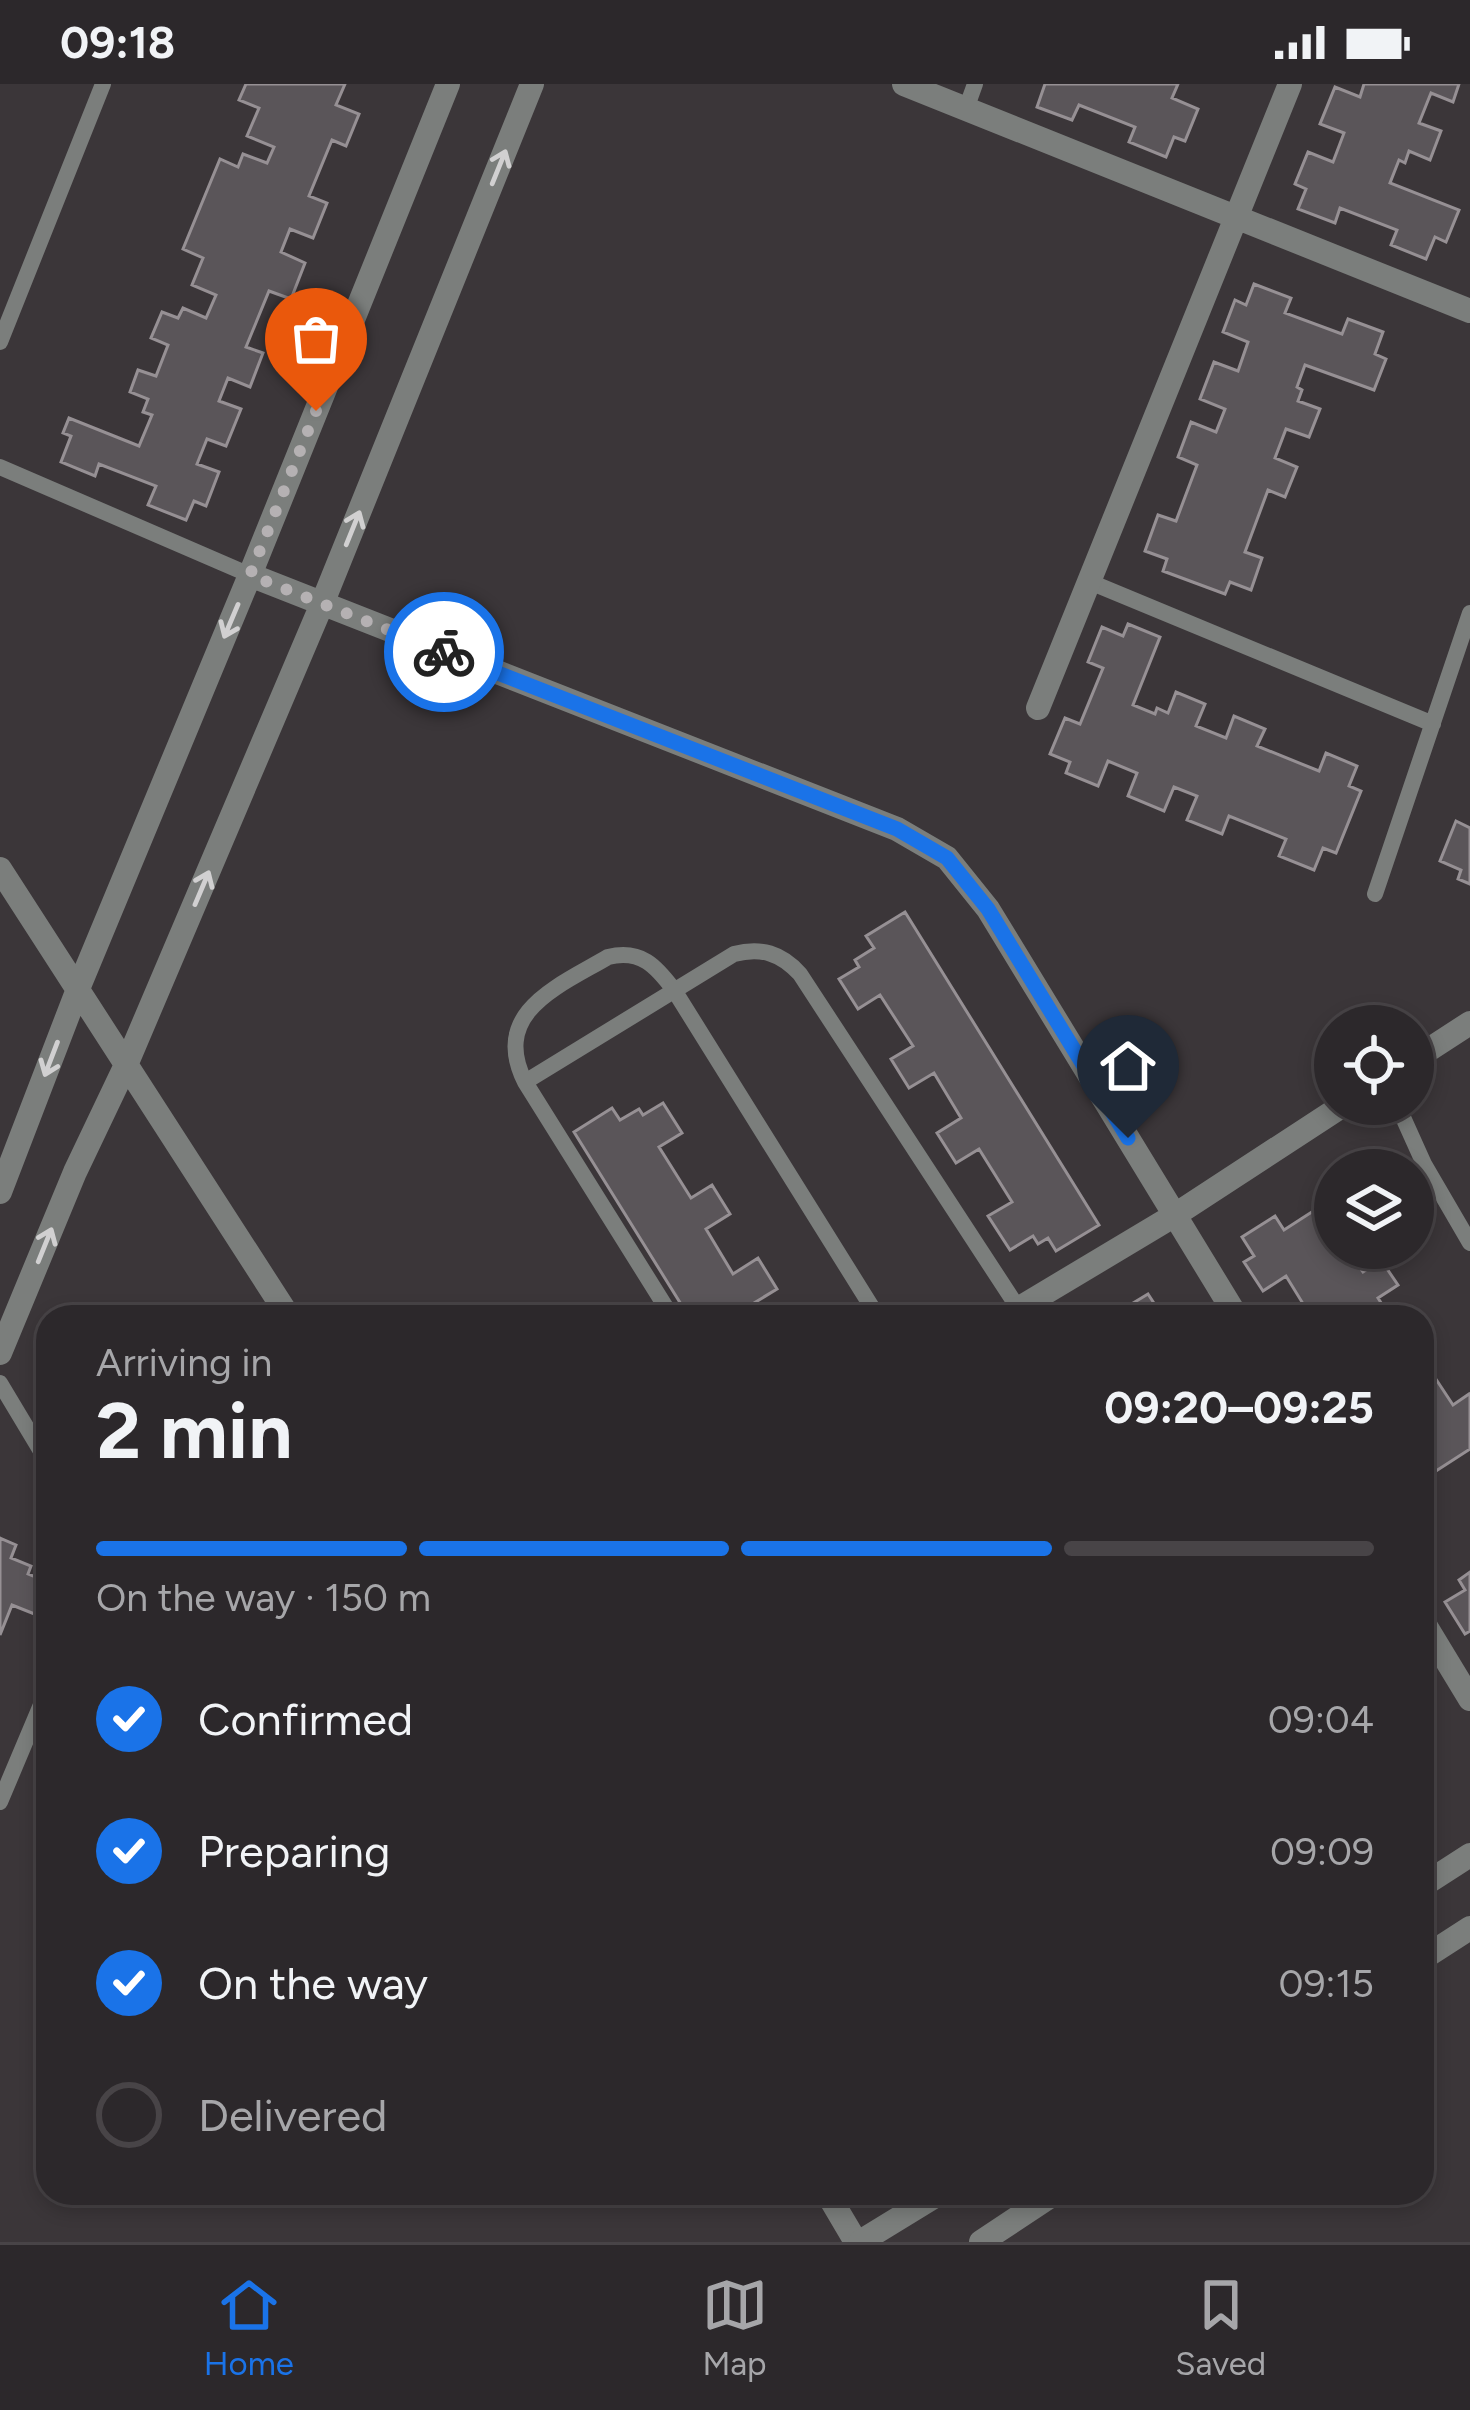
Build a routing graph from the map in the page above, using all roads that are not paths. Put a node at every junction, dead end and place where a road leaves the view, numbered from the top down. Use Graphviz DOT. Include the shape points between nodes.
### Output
graph roads {
  1 [pos="103,84"];
  2 [pos="448,84"];
  3 [pos="532,84"];
  4 [pos="904,84"];
  5 [pos="975,84"];
  6 [pos="1291,84"];
  7 [pos="965,109"];
  8 [pos="1237,218"];
  9 [pos="1470,311"];
  10 [pos="0,342"];
  11 [pos="0,466"];
  12 [pos="250,575"];
  13 [pos="1090,582"];
  14 [pos="322,604"];
  15 [pos="1470,613"];
  16 [pos="1038,708"];
  17 [pos="1433,724"];
  18 [pos="0,869"];
  19 [pos="1375,894"];
  20 [pos="78,989"];
  21 [pos="674,990"];
  22 [pos="1470,1023"];
  23 [pos="1434,1046"];
  24 [pos="127,1065"];
  25 [pos="525,1082"];
  26 [pos="1314,1124"];
  27 [pos="1406,1125"];
  28 [pos="0,1192"];
  29 [pos="1175,1215"];
  30 [pos="1470,1243"];
  31 [pos="281,1305"];
  32 [pos="664,1305"];
  33 [pos="871,1305"];
  34 [pos="1016,1305"];
  35 [pos="1034,1305"];
  36 [pos="1230,1305"];
  37 [pos="0,1353"];
  38 [pos="0,1383"];
  39 [pos="36,1442"];
  40 [pos="1434,1640"];
  41 [pos="1470,1699"];
  42 [pos="36,1716"];
  43 [pos="0,1802"];
  44 [pos="1470,1855"];
  45 [pos="1434,1878"];
  46 [pos="1470,1928"];
  47 [pos="1434,1951"];
  48 [pos="838,2205"];
  49 [pos="922,2205"];
  50 [pos="1037,2205"];
  51 [pos="870,2239"];
  52 [pos="981,2242"];
  1 -- 10 [label="lane"];
  2 -- 12 [label="street"];
  14 -- 3 [label="street, one-way"];
  4 -- 7 [label="street"];
  5 -- 7 [label="lane"];
  6 -- 8 [label="street"];
  7 -- 8 [label="street"];
  8 -- 9 [label="street"];
  8 -- 13 [label="street"];
  11 -- 12 [label="lane"];
  12 -- 14 [label="street"];
  12 -- 20 [label="street, one-way"];
  13 -- 16 [label="street"];
  13 -- 17 [label="lane"];
  24 -- 14 [label="street, one-way"];
  14 -- 29 [label="street" via="897,829 947,858 988,909"];
  15 -- 17 [label="lane"];
  17 -- 19 [label="lane"];
  18 -- 20 [label="street"];
  20 -- 24 [label="street"];
  20 -- 28 [label="street, one-way"];
  21 -- 25 [label="lane"];
  21 -- 25 [label="lane" via="647,959 621,954 547,993 519,1026 515,1054"];
  21 -- 33 [label="lane"];
  21 -- 34 [label="lane" via="748,950 790,963"];
  22 -- 23 [label="street"];
  24 -- 31 [label="street"];
  37 -- 24 [label="street, one-way"];
  25 -- 32 [label="lane"];
  26 -- 29 [label="street"];
  27 -- 30 [label="lane"];
  29 -- 35 [label="street"];
  29 -- 36 [label="street"];
  38 -- 39 [label="lane"];
  40 -- 41 [label="street"];
  42 -- 43 [label="lane"];
  44 -- 45 [label="street"];
  46 -- 47 [label="street"];
  48 -- 51 [label="street"];
  49 -- 51 [label="street"];
  50 -- 52 [label="street"];
}
